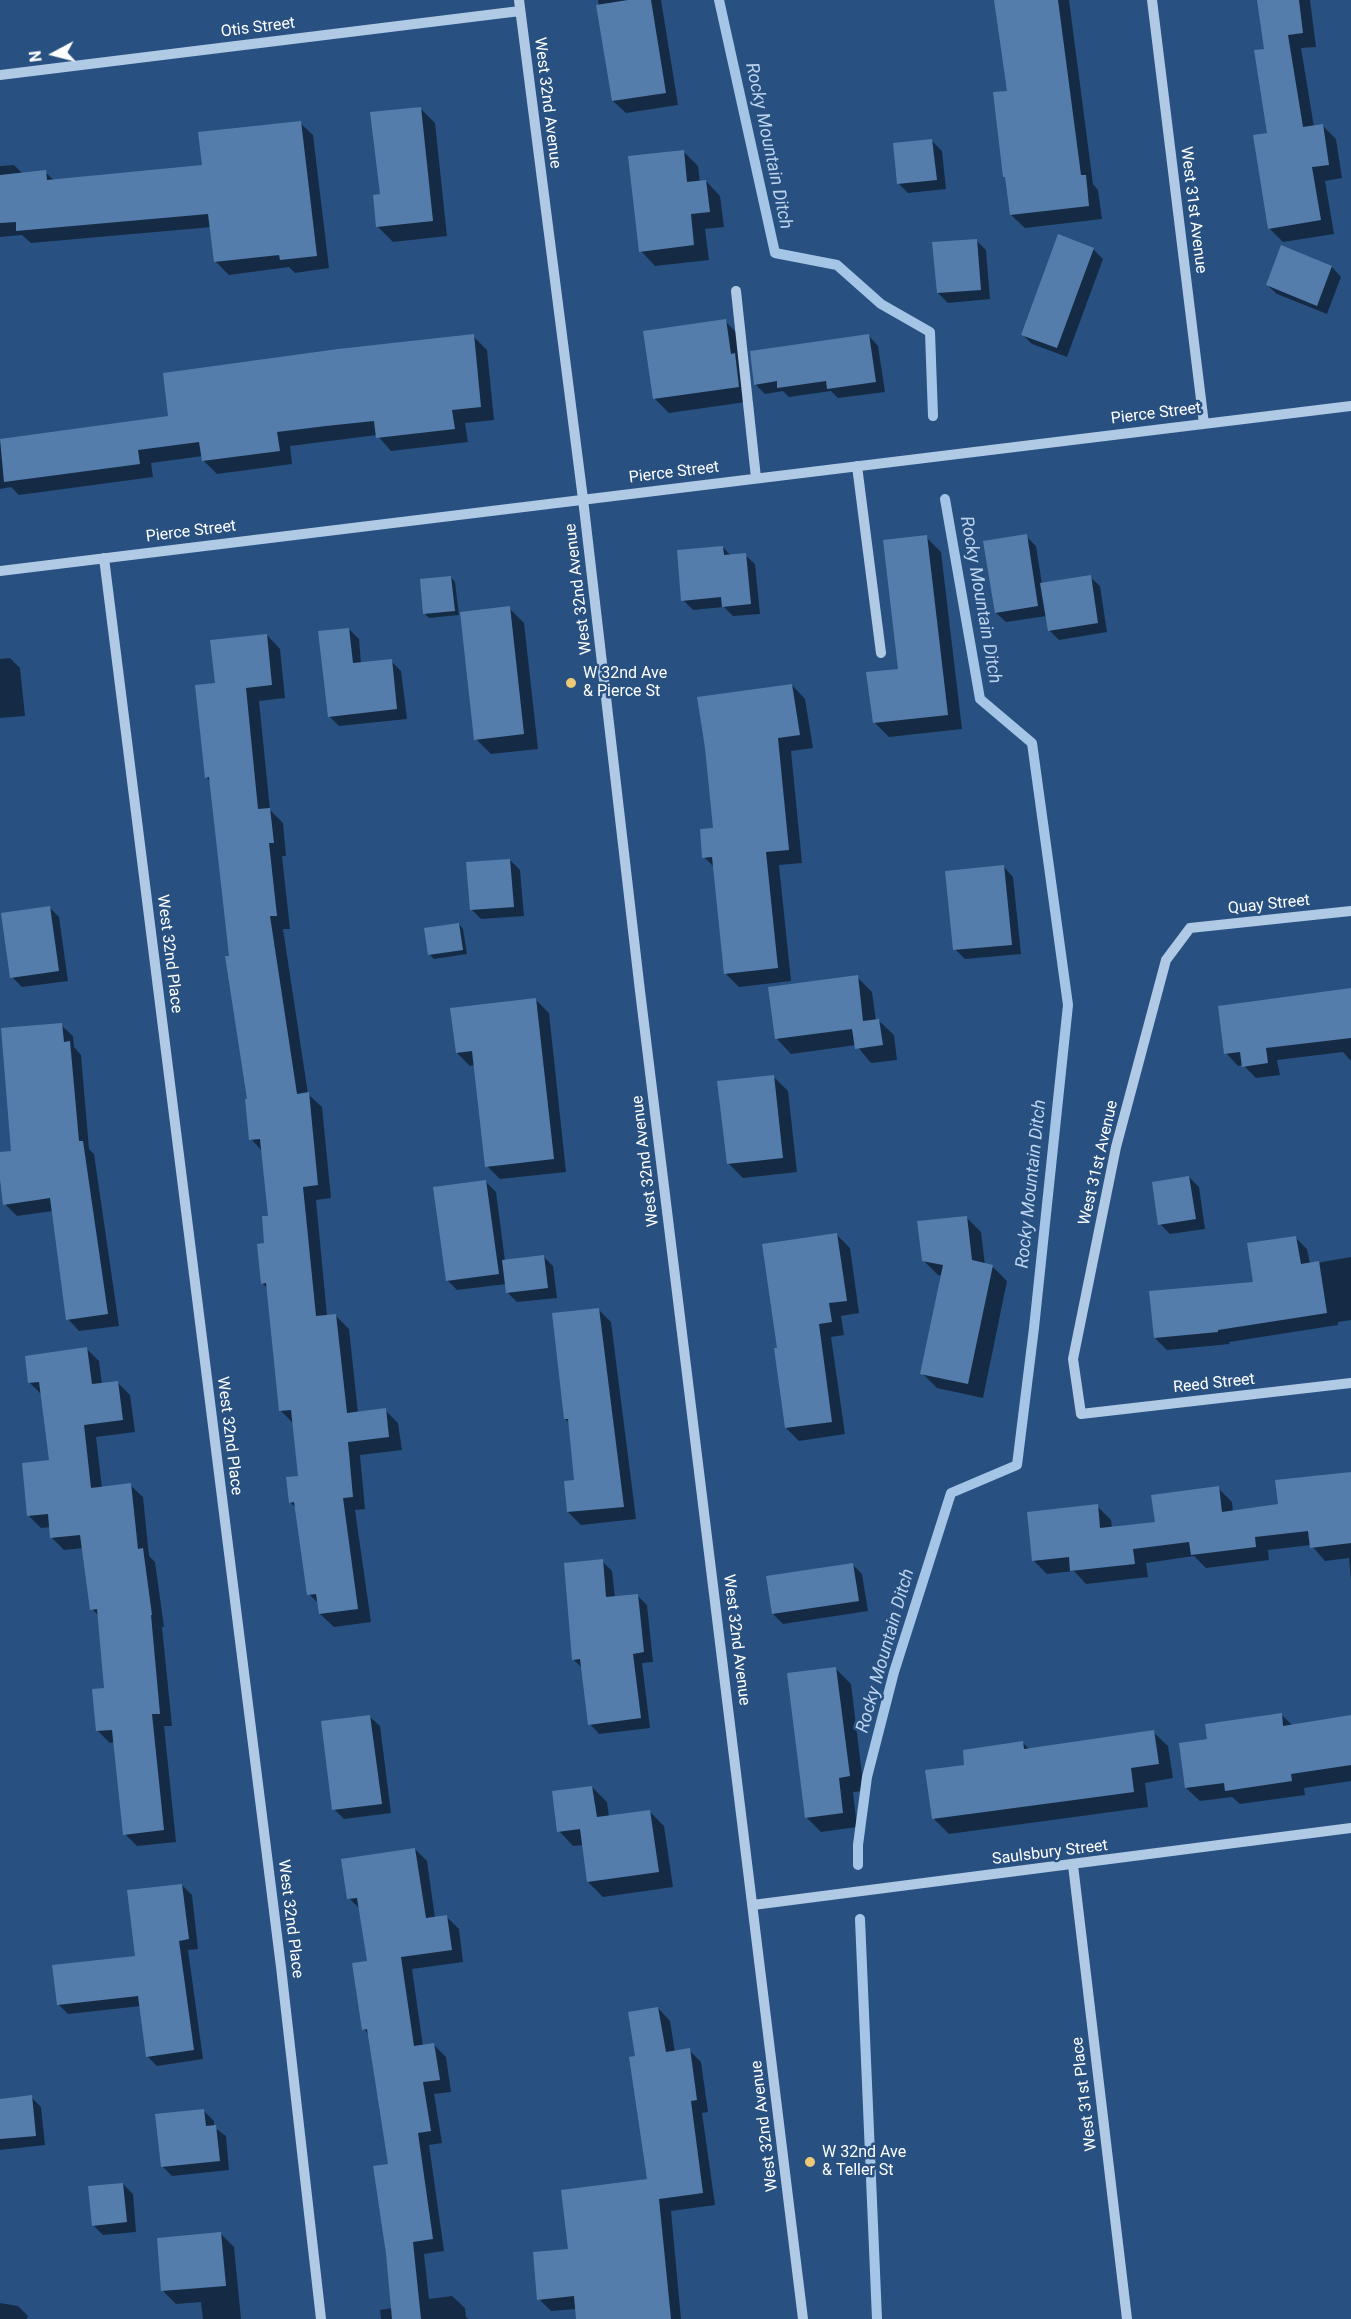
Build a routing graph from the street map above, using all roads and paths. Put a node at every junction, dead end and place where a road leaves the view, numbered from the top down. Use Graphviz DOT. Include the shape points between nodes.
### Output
graph roads {
  1 [pos="1152,0"];
  2 [pos="519,5"];
  3 [pos="0,75"];
  4 [pos="736,291"];
  5 [pos="1351,406"];
  6 [pos="1204,424"];
  7 [pos="857,466"];
  8 [pos="756,478"];
  9 [pos="583,499"];
  10 [pos="104,558"];
  11 [pos="0,571"];
  12 [pos="881,653"];
  13 [pos="1351,911"];
  14 [pos="1190,928"];
  15 [pos="1351,1383"];
  16 [pos="1081,1414"];
  17 [pos="1351,1828"];
  18 [pos="1073,1865"];
  19 [pos="753,1905"];
  20 [pos="321,2319"];
  21 [pos="803,2319"];
  22 [pos="1127,2319"];
  1 -- 6 [label="street, West 31st Avenue"];
  2 -- 3 [label="street, Otis Street"];
  2 -- 9 [label="street, West 32nd Avenue"];
  4 -- 8 [label="street"];
  5 -- 6 [label="street, Pierce Street"];
  6 -- 7 [label="street, Pierce Street"];
  7 -- 8 [label="street, Pierce Street"];
  7 -- 12 [label="street"];
  8 -- 9 [label="street, Pierce Street"];
  9 -- 10 [label="street, Pierce Street"];
  9 -- 19 [label="street, West 32nd Avenue"];
  10 -- 11 [label="street, Pierce Street"];
  10 -- 20 [label="street, West 32nd Place" via="281,1967"];
  13 -- 14 [label="street, Quay Street"];
  14 -- 16 [label="street, West 31st Avenue" via="1166,960 1116,1147 1073,1359"];
  15 -- 16 [label="street, Reed Street"];
  17 -- 18 [label="street, Saulsbury Street"];
  18 -- 19 [label="street, Saulsbury Street"];
  18 -- 22 [label="street, West 31st Place"];
  19 -- 21 [label="street, West 32nd Avenue"];
}
